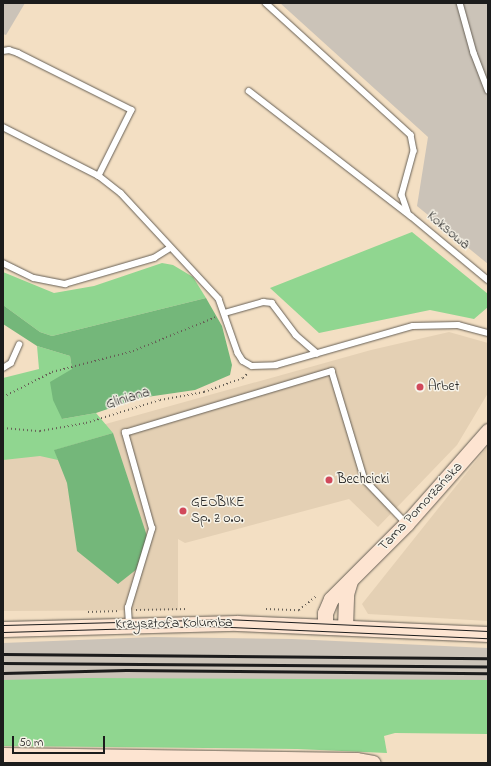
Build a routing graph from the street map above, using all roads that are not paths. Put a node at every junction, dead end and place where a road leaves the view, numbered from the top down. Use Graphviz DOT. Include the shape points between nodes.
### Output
graph roads {
  1 [pos="266,3"];
  2 [pos="460,3"];
  3 [pos="3,51"];
  4 [pos="488,90"];
  5 [pos="249,91"];
  6 [pos="3,127"];
  7 [pos="99,176"];
  8 [pos="410,216"];
  9 [pos="170,248"];
  10 [pos="3,263"];
  11 [pos="488,280"];
  12 [pos="225,314"];
  13 [pos="488,333"];
  14 [pos="19,345"];
  15 [pos="317,353"];
  16 [pos="3,368"];
  17 [pos="488,431"];
  18 [pos="407,523"];
  19 [pos="350,581"];
  20 [pos="129,624"];
  21 [pos="325,626"];
  22 [pos="345,627"];
  23 [pos="3,629"];
  24 [pos="488,634"];
  25 [pos="3,755"];
  26 [pos="373,763"];
  1 -- 8 [label="lane" via="411,135 414,151 402,196"];
  2 -- 4 [label="lane"];
  3 -- 7 [label="lane" via="18,53 132,110"];
  5 -- 8 [label="lane, Koksowa"];
  6 -- 7 [label="lane"];
  7 -- 9 [label="lane" via="121,193"];
  8 -- 11 [label="lane, Koksowa"];
  9 -- 10 [label="lane" via="154,258 65,284 34,278"];
  9 -- 12 [label="lane" via="214,292"];
  12 -- 15 [label="lane" via="263,302 272,304 296,335"];
  12 -- 15 [label="lane" via="238,353 243,361 252,366 262,368"];
  13 -- 15 [label="lane" via="458,325 430,324 413,326"];
  14 -- 16 [label="lane" via="11,363"];
  17 -- 18 [label="street, Tama Pomorzańska"];
  18 -- 19 [label="street, Tama Pomorzańska"];
  18 -- 20 [label="lane" via="365,480 332,371 125,433 152,529 128,608"];
  19 -- 21 [label="street, Tama Pomorzańska" via="329,602"];
  19 -- 22 [label="street" via="346,594"];
  20 -- 21 [label="street, Krzysztofa Kolumba" via="237,623"];
  20 -- 23 [label="street, Krzysztofa Kolumba"];
  21 -- 22 [label="street, Krzysztofa Kolumba"];
  22 -- 24 [label="street, Krzysztofa Kolumba"];
  25 -- 26 [label="street" via="356,760"];
}
